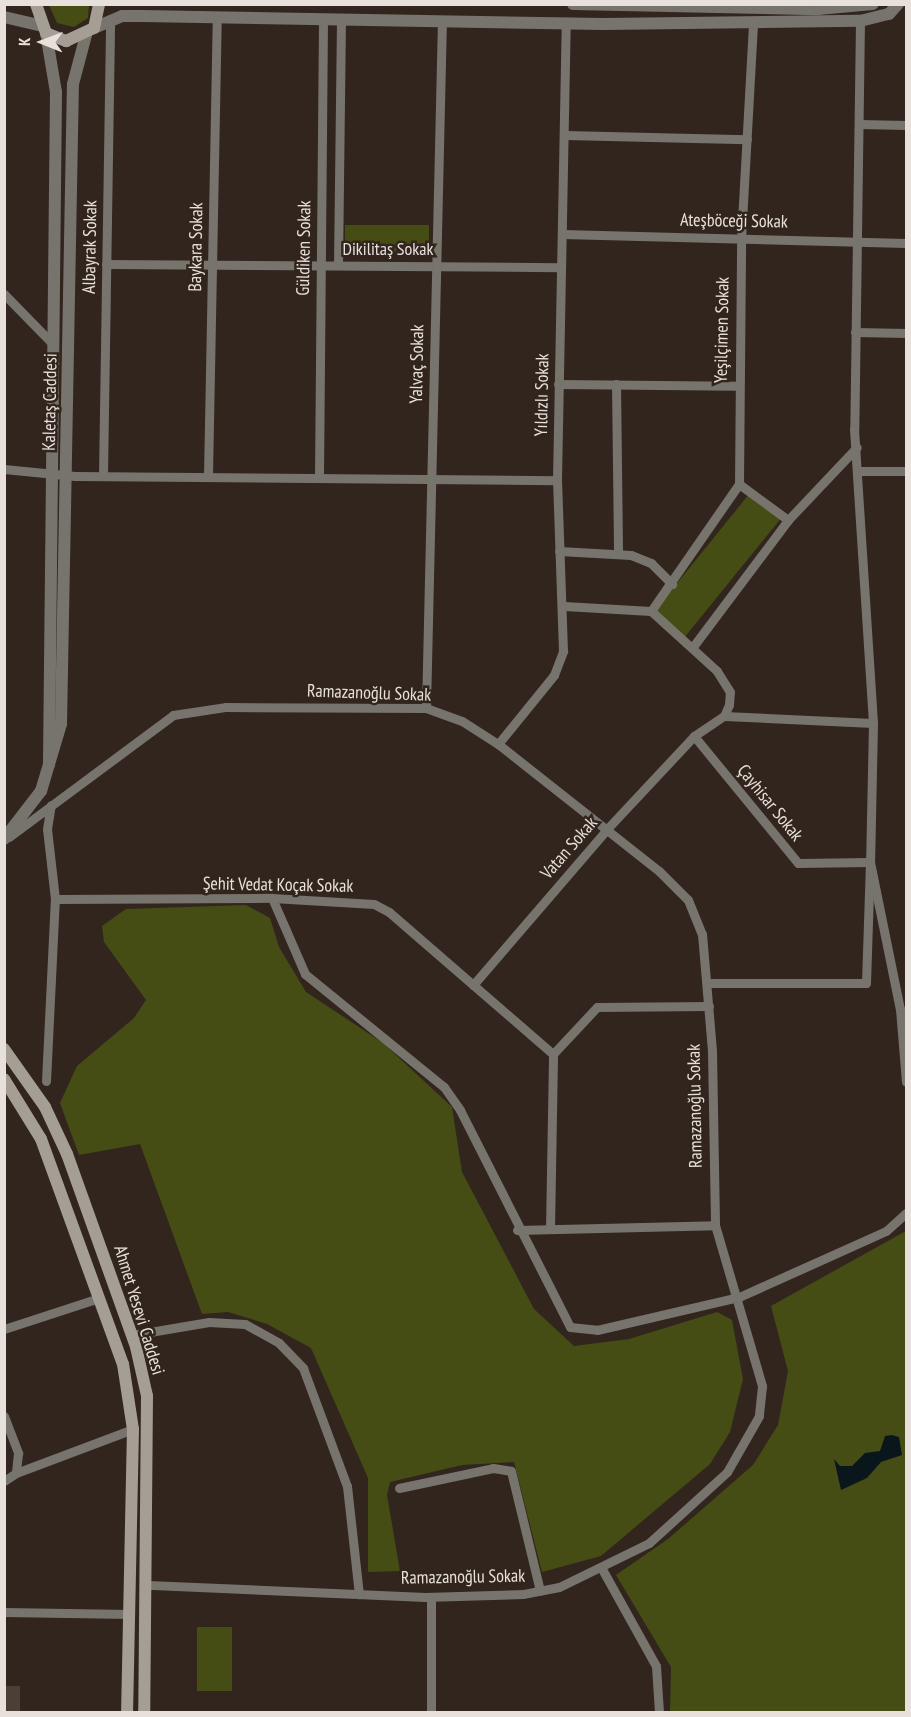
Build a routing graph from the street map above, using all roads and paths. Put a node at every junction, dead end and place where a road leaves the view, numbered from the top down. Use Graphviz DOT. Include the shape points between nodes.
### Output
graph roads {
  1 [pos="36,4"];
  2 [pos="99,4"];
  3 [pos="573,4"];
  4 [pos="873,4"];
  5 [pos="898,4"];
  6 [pos="4,17"];
  7 [pos="217,17"];
  8 [pos="110,20"];
  9 [pos="323,20"];
  10 [pos="341,20"];
  11 [pos="442,21"];
  12 [pos="860,21"];
  13 [pos="753,22"];
  14 [pos="566,23"];
  15 [pos="43,29"];
  16 [pos="90,32"];
  17 [pos="859,124"];
  18 [pos="906,125"];
  19 [pos="565,135"];
  20 [pos="747,138"];
  21 [pos="562,234"];
  22 [pos="741,239"];
  23 [pos="856,242"];
  24 [pos="906,243"];
  25 [pos="106,264"];
  26 [pos="212,264"];
  27 [pos="321,265"];
  28 [pos="338,265"];
  29 [pos="436,266"];
  30 [pos="561,267"];
  31 [pos="4,294"];
  32 [pos="855,332"];
  33 [pos="906,333"];
  34 [pos="52,343"];
  35 [pos="558,384"];
  36 [pos="616,384"];
  37 [pos="736,386"];
  38 [pos="857,447"];
  39 [pos="4,470"];
  40 [pos="861,471"];
  41 [pos="906,471"];
  42 [pos="51,475"];
  43 [pos="103,475"];
  44 [pos="66,476"];
  45 [pos="208,476"];
  46 [pos="319,478"];
  47 [pos="431,480"];
  48 [pos="557,480"];
  49 [pos="739,484"];
  50 [pos="788,520"];
  51 [pos="559,552"];
  52 [pos="618,552"];
  53 [pos="672,584"];
  54 [pos="564,606"];
  55 [pos="651,611"];
  56 [pos="692,648"];
  57 [pos="426,708"];
  58 [pos="724,716"];
  59 [pos="873,723"];
  60 [pos="694,736"];
  61 [pos="498,744"];
  62 [pos="49,769"];
  63 [pos="51,805"];
  64 [pos="607,829"];
  65 [pos="4,840"];
  66 [pos="870,862"];
  67 [pos="272,898"];
  68 [pos="55,899"];
  69 [pos="708,983"];
  70 [pos="473,985"];
  71 [pos="709,1006"];
  72 [pos="4,1049"];
  73 [pos="553,1054"];
  74 [pos="4,1079"];
  75 [pos="46,1082"];
  76 [pos="906,1082"];
  77 [pos="906,1213"];
  78 [pos="715,1225"];
  79 [pos="550,1229"];
  80 [pos="517,1230"];
  81 [pos="740,1297"];
  82 [pos="99,1298"];
  83 [pos="4,1329"];
  84 [pos="132,1335"];
  85 [pos="4,1416"];
  86 [pos="132,1429"];
  87 [pos="16,1473"];
  88 [pos="4,1481"];
  89 [pos="399,1488"];
  90 [pos="602,1569"];
  91 [pos="147,1586"];
  92 [pos="540,1591"];
  93 [pos="359,1594"];
  94 [pos="431,1597"];
  95 [pos="4,1612"];
  96 [pos="130,1614"];
  97 [pos="127,1713"];
  98 [pos="144,1713"];
  99 [pos="431,1713"];
  100 [pos="658,1713"];
  1 -- 15 [label="main road"];
  2 -- 16 [label="main road"];
  3 -- 4 [label="street" via="818,9"];
  5 -- 12 [label="street" via="889,14"];
  6 -- 15 [label="street"];
  7 -- 8 [label="street"];
  7 -- 9 [label="street"];
  7 -- 26 [label="street, Baykara Sokak"];
  8 -- 16 [label="street"];
  8 -- 25 [label="street, Albayrak Sokak"];
  9 -- 10 [label="street"];
  9 -- 27 [label="street, Güldiken Sokak"];
  10 -- 11 [label="street"];
  10 -- 28 [label="street"];
  11 -- 14 [label="street"];
  11 -- 29 [label="street, Yalvaç Sokak"];
  12 -- 13 [label="street"];
  12 -- 17 [label="street"];
  13 -- 14 [label="street"];
  13 -- 20 [label="street, Yeşilçimen Sokak"];
  14 -- 19 [label="street, Yıldızlı Sokak"];
  15 -- 16 [label="main road" via="66,41"];
  15 -- 34 [label="street, Kaletaş Caddesi" via="56,81"];
  16 -- 44 [label="street, Kaletaş Caddesi" via="73,84"];
  17 -- 18 [label="street"];
  17 -- 23 [label="street"];
  19 -- 20 [label="street"];
  19 -- 21 [label="street, Yıldızlı Sokak"];
  20 -- 22 [label="street, Yeşilçimen Sokak"];
  21 -- 22 [label="street, Ateşböceği Sokak"];
  21 -- 30 [label="street, Yıldızlı Sokak"];
  22 -- 23 [label="street, Ateşböceği Sokak"];
  22 -- 37 [label="street, Yeşilçimen Sokak"];
  23 -- 24 [label="street, Ateşböceği Sokak"];
  23 -- 32 [label="street"];
  25 -- 26 [label="street, Dikilitaş Sokak"];
  25 -- 43 [label="street, Albayrak Sokak"];
  26 -- 27 [label="street, Dikilitaş Sokak"];
  26 -- 45 [label="street, Baykara Sokak"];
  27 -- 28 [label="street, Dikilitaş Sokak"];
  27 -- 46 [label="street, Güldiken Sokak"];
  28 -- 29 [label="street, Dikilitaş Sokak"];
  29 -- 30 [label="street, Dikilitaş Sokak"];
  29 -- 47 [label="street, Yalvaç Sokak"];
  30 -- 35 [label="street, Yıldızlı Sokak"];
  31 -- 34 [label="street"];
  32 -- 33 [label="street"];
  32 -- 38 [label="street"];
  34 -- 42 [label="street, Kaletaş Caddesi"];
  35 -- 36 [label="street"];
  35 -- 48 [label="street, Yıldızlı Sokak"];
  36 -- 37 [label="street"];
  36 -- 52 [label="street"];
  37 -- 49 [label="street, Yeşilçimen Sokak"];
  38 -- 40 [label="street"];
  38 -- 50 [label="street"];
  39 -- 42 [label="street"];
  40 -- 41 [label="street"];
  40 -- 59 [label="street"];
  42 -- 44 [label="street"];
  42 -- 62 [label="street, Kaletaş Caddesi"];
  43 -- 44 [label="street"];
  43 -- 45 [label="street"];
  44 -- 62 [label="street, Kaletaş Caddesi" via="62,711"];
  45 -- 46 [label="street"];
  46 -- 47 [label="street"];
  47 -- 48 [label="street"];
  47 -- 57 [label="street, Yalvaç Sokak"];
  48 -- 51 [label="street, Yıldızlı Sokak"];
  49 -- 50 [label="street"];
  49 -- 53 [label="street"];
  50 -- 56 [label="street"];
  51 -- 52 [label="street"];
  51 -- 54 [label="street, Yıldızlı Sokak"];
  52 -- 53 [label="street" via="651,563"];
  53 -- 55 [label="street"];
  54 -- 55 [label="street"];
  54 -- 61 [label="street, Yıldızlı Sokak" via="560,663"];
  55 -- 56 [label="street"];
  56 -- 58 [label="street" via="730,692"];
  57 -- 61 [label="street, Ramazanoğlu Sokak" via="462,721"];
  57 -- 63 [label="street, Ramazanoğlu Sokak" via="226,707 187,711 152,727"];
  58 -- 59 [label="street"];
  58 -- 60 [label="street, Vatan Sokak"];
  59 -- 66 [label="street"];
  60 -- 64 [label="street, Vatan Sokak"];
  60 -- 66 [label="street, Çayhisar Sokak" via="798,863"];
  61 -- 64 [label="street, Ramazanoğlu Sokak"];
  62 -- 65 [label="street, Kaletaş Caddesi" via="36,801"];
  63 -- 65 [label="street, Ramazanoğlu Sokak"];
  63 -- 68 [label="street" via="47,829"];
  64 -- 69 [label="street, Ramazanoğlu Sokak" via="688,900 702,934"];
  64 -- 70 [label="street, Vatan Sokak"];
  66 -- 69 [label="street" via="866,984"];
  66 -- 76 [label="street" via="900,1009"];
  67 -- 68 [label="street, Şehit Vedat Koçak Sokak"];
  67 -- 70 [label="street, Şehit Vedat Koçak Sokak" via="374,904 389,912"];
  67 -- 80 [label="street" via="305,974 444,1087 460,1110"];
  68 -- 75 [label="street"];
  69 -- 71 [label="street, Ramazanoğlu Sokak"];
  70 -- 73 [label="street, Şehit Vedat Koçak Sokak"];
  71 -- 73 [label="street" via="597,1007"];
  71 -- 78 [label="street, Ramazanoğlu Sokak"];
  72 -- 84 [label="main road, Ahmet Yesevi Caddesi" via="45,1107 67,1154"];
  73 -- 79 [label="street"];
  74 -- 82 [label="main road, Ahmet Yesevi Caddesi" via="42,1139"];
  77 -- 81 [label="street" via="886,1231"];
  78 -- 79 [label="street"];
  78 -- 81 [label="street, Ramazanoğlu Sokak"];
  79 -- 80 [label="street"];
  80 -- 81 [label="street" via="570,1327 597,1330"];
  81 -- 90 [label="street, Ramazanoğlu Sokak" via="762,1386 759,1416 743,1449 690,1508 649,1543"];
  82 -- 83 [label="street"];
  82 -- 86 [label="main road, Ahmet Yesevi Caddesi" via="123,1364"];
  84 -- 91 [label="main road, Ahmet Yesevi Caddesi" via="147,1396"];
  84 -- 93 [label="street" via="209,1322 245,1324 279,1343 303,1368 347,1486"];
  85 -- 87 [label="street" via="18,1453"];
  86 -- 87 [label="street"];
  86 -- 96 [label="main road, Ahmet Yesevi Caddesi"];
  87 -- 88 [label="street"];
  89 -- 92 [label="street" via="493,1468 512,1471"];
  90 -- 92 [label="street, Ramazanoğlu Sokak"];
  90 -- 100 [label="street" via="656,1666"];
  91 -- 93 [label="street, Ramazanoğlu Sokak"];
  91 -- 98 [label="main road, Ahmet Yesevi Caddesi"];
  92 -- 94 [label="street, Ramazanoğlu Sokak"];
  93 -- 94 [label="street, Ramazanoğlu Sokak"];
  94 -- 99 [label="street"];
  95 -- 96 [label="street"];
  96 -- 97 [label="main road, Ahmet Yesevi Caddesi"];
}
